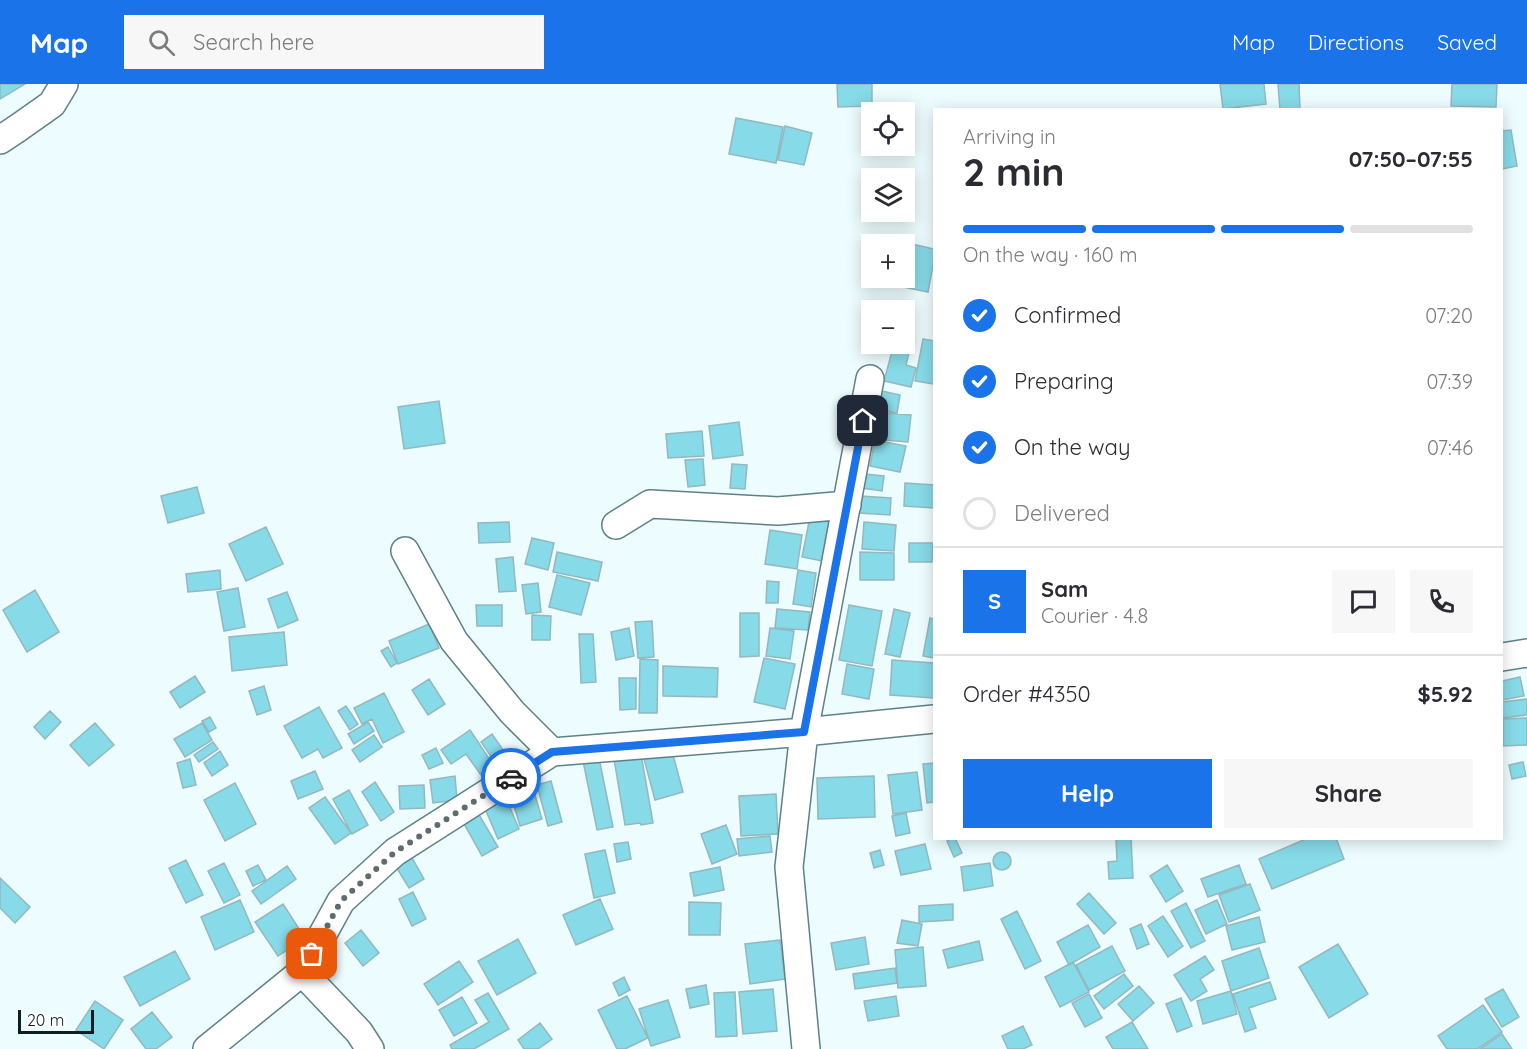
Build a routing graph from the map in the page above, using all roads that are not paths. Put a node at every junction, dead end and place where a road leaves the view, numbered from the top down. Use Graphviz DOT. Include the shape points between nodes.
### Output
graph roads {
  1 [pos="64,84"];
  2 [pos="0,140"];
  3 [pos="870,379"];
  4 [pos="847,505"];
  5 [pos="616,525"];
  6 [pos="405,551"];
  7 [pos="1527,653"];
  8 [pos="1503,657"];
  9 [pos="933,719"];
  10 [pos="804,732"];
  11 [pos="552,752"];
  12 [pos="302,972"];
  13 [pos="207,1049"];
  14 [pos="370,1049"];
  15 [pos="806,1049"];
  1 -- 2 [label="street" via="52,104"];
  3 -- 4 [label="street"];
  4 -- 5 [label="street" via="778,511 650,504"];
  4 -- 10 [label="street"];
  6 -- 11 [label="street" via="454,641"];
  7 -- 8 [label="street"];
  9 -- 10 [label="street"];
  10 -- 11 [label="street"];
  10 -- 15 [label="street" via="789,867"];
  11 -- 12 [label="street" via="395,852 341,901"];
  12 -- 13 [label="street"];
  12 -- 14 [label="street" via="359,1032"];
}
